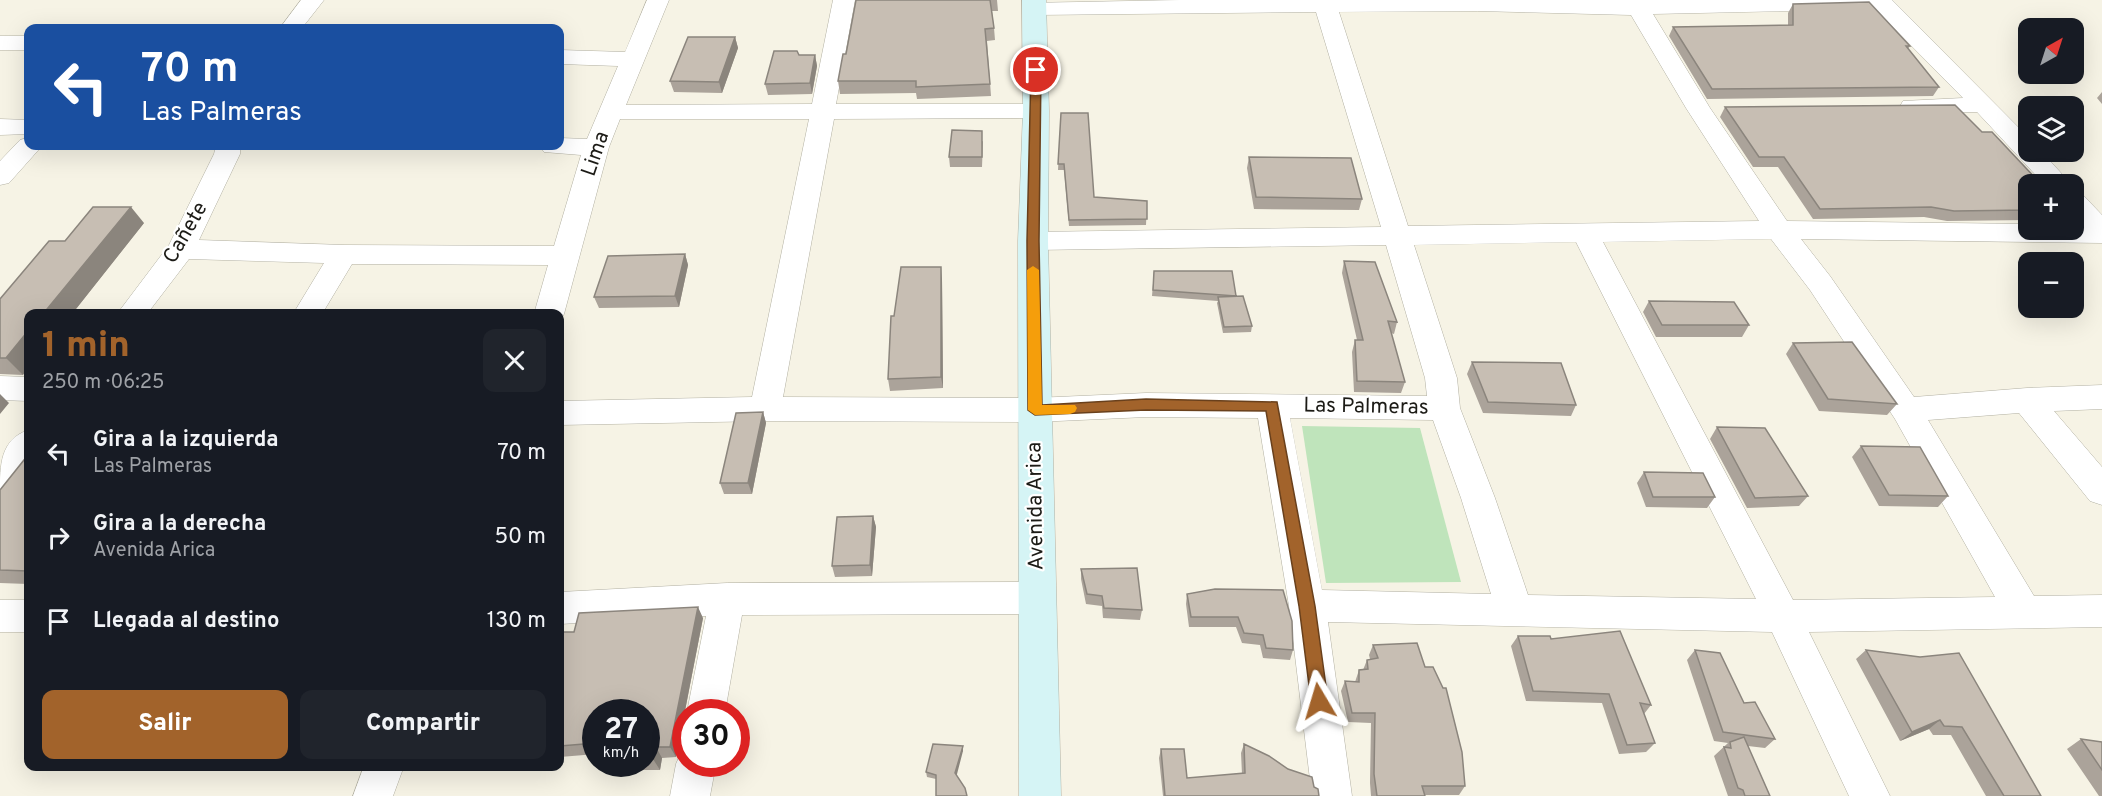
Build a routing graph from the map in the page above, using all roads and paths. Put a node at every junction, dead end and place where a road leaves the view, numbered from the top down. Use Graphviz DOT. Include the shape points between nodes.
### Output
graph roads {
  1 [pos="312,0"];
  2 [pos="658,0"];
  3 [pos="844,0"];
  4 [pos="1881,1"];
  5 [pos="1477,2"];
  6 [pos="1323,3"];
  7 [pos="1034,4"];
  8 [pos="1635,4"];
  9 [pos="294,24"];
  10 [pos="0,43"];
  11 [pos="24,43"];
  12 [pos="564,57"];
  13 [pos="633,59"];
  14 [pos="1984,105"];
  15 [pos="1889,106"];
  16 [pos="822,111"];
  17 [pos="1036,111"];
  18 [pos="611,112"];
  19 [pos="0,127"];
  20 [pos="24,127"];
  21 [pos="564,146"];
  22 [pos="596,147"];
  23 [pos="25,150"];
  24 [pos="228,150"];
  25 [pos="2049,174"];
  26 [pos="0,177"];
  27 [pos="2084,213"];
  28 [pos="1779,230"];
  29 [pos="2102,233"];
  30 [pos="1586,235"];
  31 [pos="1398,236"];
  32 [pos="1033,241"];
  33 [pos="181,249"];
  34 [pos="344,254"];
  35 [pos="564,256"];
  36 [pos="134,309"];
  37 [pos="310,309"];
  38 [pos="550,309"];
  39 [pos="0,388"];
  40 [pos="24,389"];
  41 [pos="2102,397"];
  42 [pos="2027,400"];
  43 [pos="1272,406"];
  44 [pos="1444,408"];
  45 [pos="765,409"];
  46 [pos="1035,410"];
  47 [pos="1906,410"];
  48 [pos="564,413"];
  49 [pos="24,448"];
  50 [pos="0,479"];
  51 [pos="2102,491"];
  52 [pos="727,598"];
  53 [pos="1037,598"];
  54 [pos="1307,606"];
  55 [pos="564,608"];
  56 [pos="1515,611"];
  57 [pos="2102,611"];
  58 [pos="2024,613"];
  59 [pos="0,616"];
  60 [pos="24,616"];
  61 [pos="1783,616"];
  62 [pos="708,699"];
  63 [pos="382,771"];
  64 [pos="694,777"];
  65 [pos="373,796"];
  66 [pos="690,796"];
  67 [pos="1040,796"];
  68 [pos="1332,796"];
  69 [pos="1870,796"];
  1 -- 9 [label="street"];
  2 -- 13 [label="street, Lima"];
  3 -- 16 [label="street"];
  4 -- 8 [label="street"];
  4 -- 14 [label="street"];
  5 -- 6 [label="street"];
  5 -- 8 [label="street"];
  6 -- 7 [label="street"];
  6 -- 31 [label="street"];
  7 -- 17 [label="street, Avenida Arica"];
  8 -- 28 [label="street" via="1710,108"];
  10 -- 11 [label="street"];
  12 -- 13 [label="street"];
  13 -- 18 [label="street, Lima"];
  14 -- 15 [label="street"];
  14 -- 25 [label="street"];
  16 -- 17 [label="street"];
  16 -- 18 [label="street"];
  16 -- 45 [label="street"];
  17 -- 32 [label="street, Avenida Arica"];
  18 -- 22 [label="street, Lima"];
  19 -- 20 [label="street"];
  21 -- 22 [label="street"];
  22 -- 35 [label="street, Lima"];
  23 -- 26 [label="street"];
  24 -- 33 [label="street, Cañete"];
  27 -- 29 [label="street"];
  28 -- 29 [label="street"];
  28 -- 30 [label="street"];
  28 -- 47 [label="street"];
  30 -- 31 [label="street"];
  30 -- 61 [label="street"];
  31 -- 32 [label="street"];
  31 -- 44 [label="street" via="1441,378"];
  32 -- 46 [label="street, Avenida Arica"];
  33 -- 34 [label="street"];
  33 -- 36 [label="street, Cañete"];
  34 -- 35 [label="street"];
  34 -- 37 [label="street"];
  35 -- 38 [label="street, Lima"];
  39 -- 40 [label="street"];
  41 -- 42 [label="street"];
  42 -- 47 [label="street"];
  42 -- 51 [label="street"];
  43 -- 44 [label="street, Las Palmeras"];
  43 -- 46 [label="street, Las Palmeras" via="1146,405"];
  43 -- 54 [label="street"];
  44 -- 56 [label="street"];
  45 -- 46 [label="street, Las Palmeras"];
  45 -- 48 [label="street, Las Palmeras"];
  46 -- 53 [label="street, Avenida Arica"];
  47 -- 58 [label="street"];
  49 -- 50 [label="street"];
  52 -- 53 [label="street"];
  52 -- 55 [label="street"];
  52 -- 62 [label="street"];
  53 -- 67 [label="street, Avenida Arica"];
  54 -- 56 [label="street"];
  54 -- 68 [label="street"];
  56 -- 61 [label="street"];
  57 -- 58 [label="street"];
  58 -- 61 [label="street"];
  59 -- 60 [label="street"];
  61 -- 69 [label="street"];
  63 -- 65 [label="street"];
  64 -- 66 [label="street"];
}
